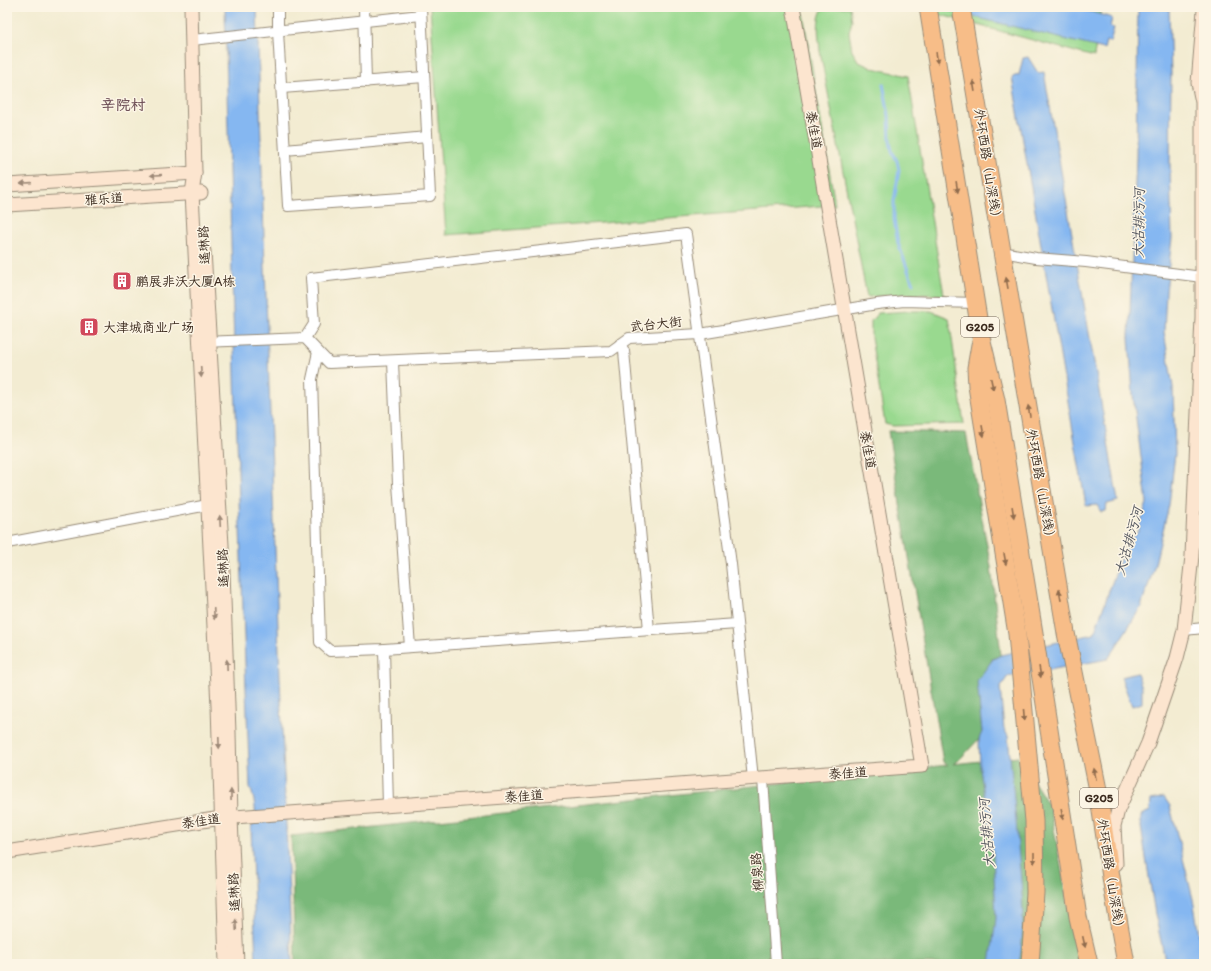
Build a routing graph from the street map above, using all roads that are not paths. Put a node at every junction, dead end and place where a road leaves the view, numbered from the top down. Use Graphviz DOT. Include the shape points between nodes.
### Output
graph roads {
  1 [pos="191,7"];
  2 [pos="278,7"];
  3 [pos="364,7"];
  4 [pos="792,7"];
  5 [pos="962,7"];
  6 [pos="1204,10"];
  7 [pos="421,11"];
  8 [pos="929,13"];
  9 [pos="364,21"];
  10 [pos="278,31"];
  11 [pos="192,40"];
  12 [pos="424,77"];
  13 [pos="366,82"];
  14 [pos="282,88"];
  15 [pos="427,137"];
  16 [pos="285,150"];
  17 [pos="195,173"];
  18 [pos="7,185"];
  19 [pos="196,193"];
  20 [pos="7,206"];
  21 [pos="1002,252"];
  22 [pos="1202,277"];
  23 [pos="976,303"];
  24 [pos="844,309"];
  25 [pos="700,334"];
  26 [pos="305,338"];
  27 [pos="205,342"];
  28 [pos="620,344"];
  29 [pos="318,352"];
  30 [pos="393,360"];
  31 [pos="214,504"];
  32 [pos="7,543"];
  33 [pos="737,624"];
  34 [pos="1204,628"];
  35 [pos="650,630"];
  36 [pos="1184,630"];
  37 [pos="1026,634"];
  38 [pos="410,648"];
  39 [pos="384,649"];
  40 [pos="758,779"];
  41 [pos="388,806"];
  42 [pos="231,817"];
  43 [pos="7,852"];
  44 [pos="226,964"];
  45 [pos="238,964"];
  46 [pos="776,964"];
  47 [pos="1030,964"];
  48 [pos="1089,964"];
  49 [pos="1126,964"];
  50 [pos="1131,964"];
  1 -- 11 [label="street, 遥琳路"];
  2 -- 10 [label="street"];
  3 -- 9 [label="street"];
  4 -- 24 [label="street, 泰佳道"];
  21 -- 5 [label="highway, 外环西路（山深线） / G205, one-way"];
  6 -- 22 [label="street" via="1198,83 1202,102"];
  7 -- 9 [label="street"];
  7 -- 12 [label="street"];
  8 -- 23 [label="highway, G205, one-way"];
  9 -- 10 [label="street"];
  9 -- 13 [label="street"];
  10 -- 11 [label="street"];
  10 -- 14 [label="street"];
  11 -- 17 [label="street, 遥琳路"];
  12 -- 13 [label="street"];
  12 -- 15 [label="street"];
  13 -- 14 [label="street"];
  14 -- 16 [label="street"];
  15 -- 16 [label="street"];
  15 -- 16 [label="street" via="430,196 288,206"];
  17 -- 18 [label="street, 雅乐道, one-way"];
  17 -- 19 [label="street, 遥琳路"];
  19 -- 20 [label="street, 雅乐道"];
  19 -- 27 [label="street, 遥琳路"];
  21 -- 22 [label="street"];
  49 -- 21 [label="highway, 外环西路（山深线） / G205, one-way" via="1097,785 1066,633"];
  22 -- 36 [label="street" via="1192,556"];
  23 -- 24 [label="street, 武台大街" via="904,301"];
  23 -- 37 [label="highway, G205, one-way" via="996,400"];
  24 -- 25 [label="street, 武台大街"];
  24 -- 40 [label="street, 泰佳道" via="922,766"];
  25 -- 26 [label="street, 柳泉路" via="686,234 311,278 314,324"];
  25 -- 28 [label="street, 武台大街" via="629,338"];
  25 -- 33 [label="street, 柳泉路"];
  26 -- 27 [label="street"];
  26 -- 29 [label="street, 武台大街"];
  27 -- 31 [label="street, 遥琳路"];
  28 -- 30 [label="street, 武台大街" via="611,351"];
  28 -- 35 [label="street" via="625,358"];
  29 -- 30 [label="street, 武台大街" via="329,363"];
  29 -- 39 [label="street" via="312,379 320,642 330,651"];
  30 -- 38 [label="street" via="398,484"];
  31 -- 32 [label="street"];
  31 -- 42 [label="street, 遥琳路" via="230,733"];
  33 -- 35 [label="street"];
  33 -- 40 [label="street, 柳泉路"];
  34 -- 36 [label="street"];
  35 -- 38 [label="street"];
  36 -- 50 [label="street" via="1153,729 1118,810 1114,826 1124,931"];
  37 -- 47 [label="highway, one-way" via="1035,893"];
  37 -- 48 [label="highway, G205, one-way"];
  38 -- 39 [label="street"];
  39 -- 41 [label="street"];
  40 -- 41 [label="street, 泰佳道"];
  40 -- 46 [label="street, 柳泉路"];
  41 -- 42 [label="street, 泰佳道"];
  42 -- 43 [label="street, 泰佳道"];
  42 -- 44 [label="street, 遥琳路"];
  45 -- 42 [label="street, 遥琳路, one-way"];
}
